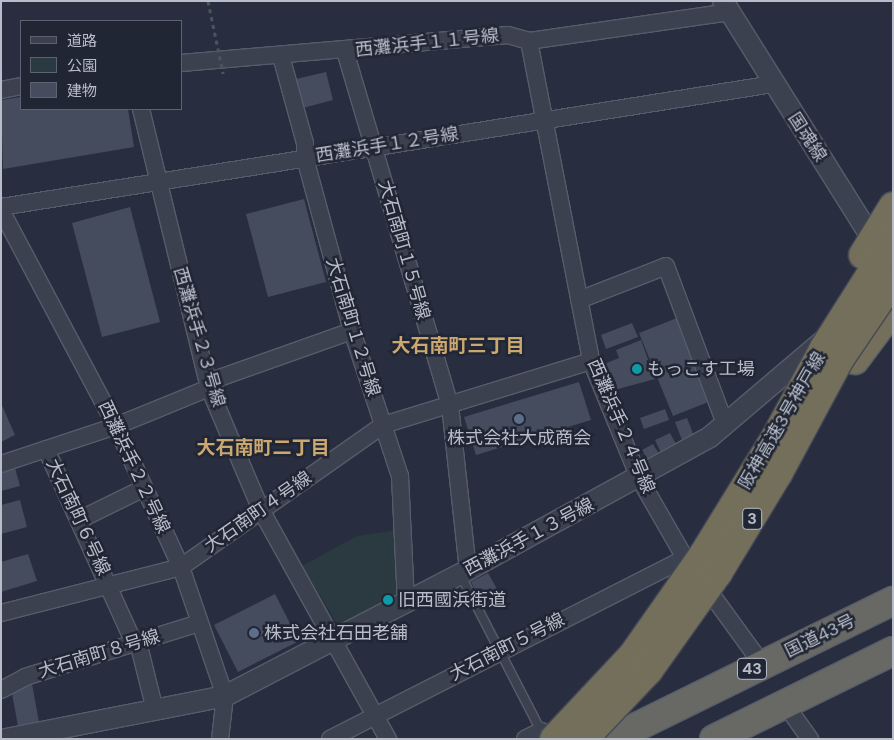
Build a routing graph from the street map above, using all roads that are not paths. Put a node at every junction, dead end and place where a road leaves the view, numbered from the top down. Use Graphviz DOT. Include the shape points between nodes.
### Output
graph roads {
  1 [pos="727,7"];
  2 [pos="529,40"];
  3 [pos="345,51"];
  4 [pos="281,56"];
  5 [pos="182,63"];
  6 [pos="773,84"];
  7 [pos="20,86"];
  8 [pos="1,90"];
  9 [pos="141,110"];
  10 [pos="545,121"];
  11 [pos="374,147"];
  12 [pos="305,158"];
  13 [pos="156,181"];
  14 [pos="893,206"];
  15 [pos="1,208"];
  16 [pos="893,239"];
  17 [pos="893,271"];
  18 [pos="893,281"];
  19 [pos="579,300"];
  20 [pos="893,309"];
  21 [pos="352,331"];
  22 [pos="824,348"];
  23 [pos="591,362"];
  24 [pos="209,388"];
  25 [pos="450,405"];
  26 [pos="725,424"];
  27 [pos="383,425"];
  28 [pos="116,426"];
  29 [pos="801,434"];
  30 [pos="46,449"];
  31 [pos="1,464"];
  32 [pos="639,478"];
  33 [pos="144,488"];
  34 [pos="261,510"];
  35 [pos="79,520"];
  36 [pos="685,558"];
  37 [pos="180,567"];
  38 [pos="464,572"];
  39 [pos="109,585"];
  40 [pos="893,601"];
  41 [pos="406,602"];
  42 [pos="1,613"];
  43 [pos="199,622"];
  44 [pos="335,639"];
  45 [pos="136,642"];
  46 [pos="498,651"];
  47 [pos="893,651"];
  48 [pos="762,664"];
  49 [pos="1,690"];
  50 [pos="225,696"];
  51 [pos="785,704"];
  52 [pos="155,710"];
  53 [pos="374,715"];
  54 [pos="56,734"];
  55 [pos="547,735"];
  56 [pos="6,739"];
  57 [pos="220,739"];
  58 [pos="330,739"];
  59 [pos="388,739"];
  60 [pos="525,739"];
  61 [pos="565,739"];
  62 [pos="584,739"];
  63 [pos="612,739"];
  64 [pos="714,739"];
  65 [pos="810,739"];
  1 -- 2 [label="street, 西灘浜手１１号線"];
  1 -- 6 [label="street, 国魂線"];
  2 -- 3 [label="street, 西灘浜手１１号線" via="508,35"];
  2 -- 10 [label="street, 西灘浜手２４号線"];
  3 -- 4 [label="street, 西灘浜手１１号線"];
  3 -- 11 [label="street, 大石南町１５号線"];
  4 -- 5 [label="street, 西灘浜手１１号線"];
  4 -- 12 [label="street, 大石南町１２号線" via="305,143"];
  6 -- 10 [label="street, 西灘浜手１２号線"];
  6 -- 17 [label="street, 国魂線"];
  7 -- 8 [label="street"];
  9 -- 13 [label="street, 西灘浜手２３号線"];
  10 -- 11 [label="street, 西灘浜手１２号線"];
  10 -- 19 [label="street, 西灘浜手２４号線"];
  11 -- 12 [label="street, 西灘浜手１２号線"];
  11 -- 25 [label="street, 大石南町１５号線"];
  12 -- 13 [label="street, 西灘浜手１２号線"];
  12 -- 21 [label="street, 大石南町１２号線"];
  13 -- 15 [label="street, 西灘浜手１２号線"];
  13 -- 24 [label="street, 西灘浜手２３号線"];
  14 -- 22 [label="highway, bridge" via="863,253"];
  15 -- 28 [label="street, 西灘浜手２２号線"];
  16 -- 22 [label="highway, 阪神高速3号神戸線 / 3, bridge"];
  18 -- 26 [label="street, 西灘浜手１３号線"];
  18 -- 29 [label="highway, 阪神高速3号神戸線 / 3, bridge" via="840,359"];
  19 -- 23 [label="street, 西灘浜手２４号線"];
  19 -- 26 [label="street" via="666,266"];
  20 -- 29 [label="highway, bridge"];
  21 -- 24 [label="street" via="219,378"];
  21 -- 27 [label="street, 大石南町１２号線"];
  22 -- 55 [label="highway, 阪神高速3号神戸線 / 3, bridge" via="738,499 664,612 607,685"];
  23 -- 25 [label="street, 大石南町４号線"];
  23 -- 32 [label="street, 西灘浜手２４号線"];
  24 -- 28 [label="street"];
  24 -- 34 [label="street, 西灘浜手２３号線"];
  25 -- 27 [label="street, 大石南町４号線"];
  25 -- 38 [label="street, 大石南町１５号線"];
  26 -- 32 [label="street, 西灘浜手１３号線" via="710,437"];
  27 -- 34 [label="street, 大石南町４号線"];
  27 -- 41 [label="street, 大石南町１２号線" via="400,476"];
  28 -- 30 [label="street"];
  28 -- 33 [label="street, 西灘浜手２２号線"];
  29 -- 62 [label="highway, 阪神高速3号神戸線 / 3, bridge" via="751,521 678,633 622,701"];
  30 -- 31 [label="street"];
  30 -- 35 [label="street, 大石南町６号線"];
  32 -- 36 [label="street, 西灘浜手２４号線"];
  32 -- 38 [label="street, 西灘浜手１３号線"];
  33 -- 35 [label="street"];
  33 -- 37 [label="street, 西灘浜手２２号線"];
  34 -- 37 [label="street, 大石南町４号線"];
  34 -- 44 [label="street, 西灘浜手２３号線"];
  35 -- 39 [label="street, 大石南町６号線"];
  36 -- 46 [label="street, 大石南町５号線"];
  36 -- 48 [label="street, 西灘浜手２４号線"];
  37 -- 39 [label="street, 大石南町４号線"];
  37 -- 43 [label="street, 西灘浜手２２号線"];
  38 -- 41 [label="street, 西灘浜手１３号線"];
  38 -- 46 [label="lane"];
  39 -- 42 [label="street, 大石南町４号線"];
  39 -- 45 [label="street, 大石南町６号線"];
  40 -- 48 [label="highway, 国道43号 / 43"];
  41 -- 44 [label="street, 西灘浜手１３号線"];
  43 -- 45 [label="street, 大石南町８号線"];
  43 -- 50 [label="street, 西灘浜手２２号線"];
  44 -- 50 [label="street, 西灘浜手１３号線"];
  44 -- 53 [label="street, 西灘浜手２３号線"];
  45 -- 49 [label="street, 大石南町８号線" via="25,677"];
  45 -- 52 [label="street, 大石南町６号線"];
  46 -- 53 [label="street, 大石南町５号線"];
  46 -- 55 [label="lane"];
  47 -- 51 [label="highway"];
  48 -- 63 [label="highway, 国道43号 / 43"];
  50 -- 52 [label="street, 西灘浜手１３号線"];
  50 -- 57 [label="street, 西灘浜手２２号線"];
  51 -- 64 [label="highway"];
  51 -- 65 [label="street"];
  52 -- 54 [label="street, 西灘浜手１３号線"];
  53 -- 58 [label="street, 大石南町５号線"];
  53 -- 59 [label="street, 西灘浜手２３号線"];
  54 -- 56 [label="street, 西灘浜手１３号線"];
  55 -- 60 [label="street"];
  55 -- 61 [label="street"];
}
